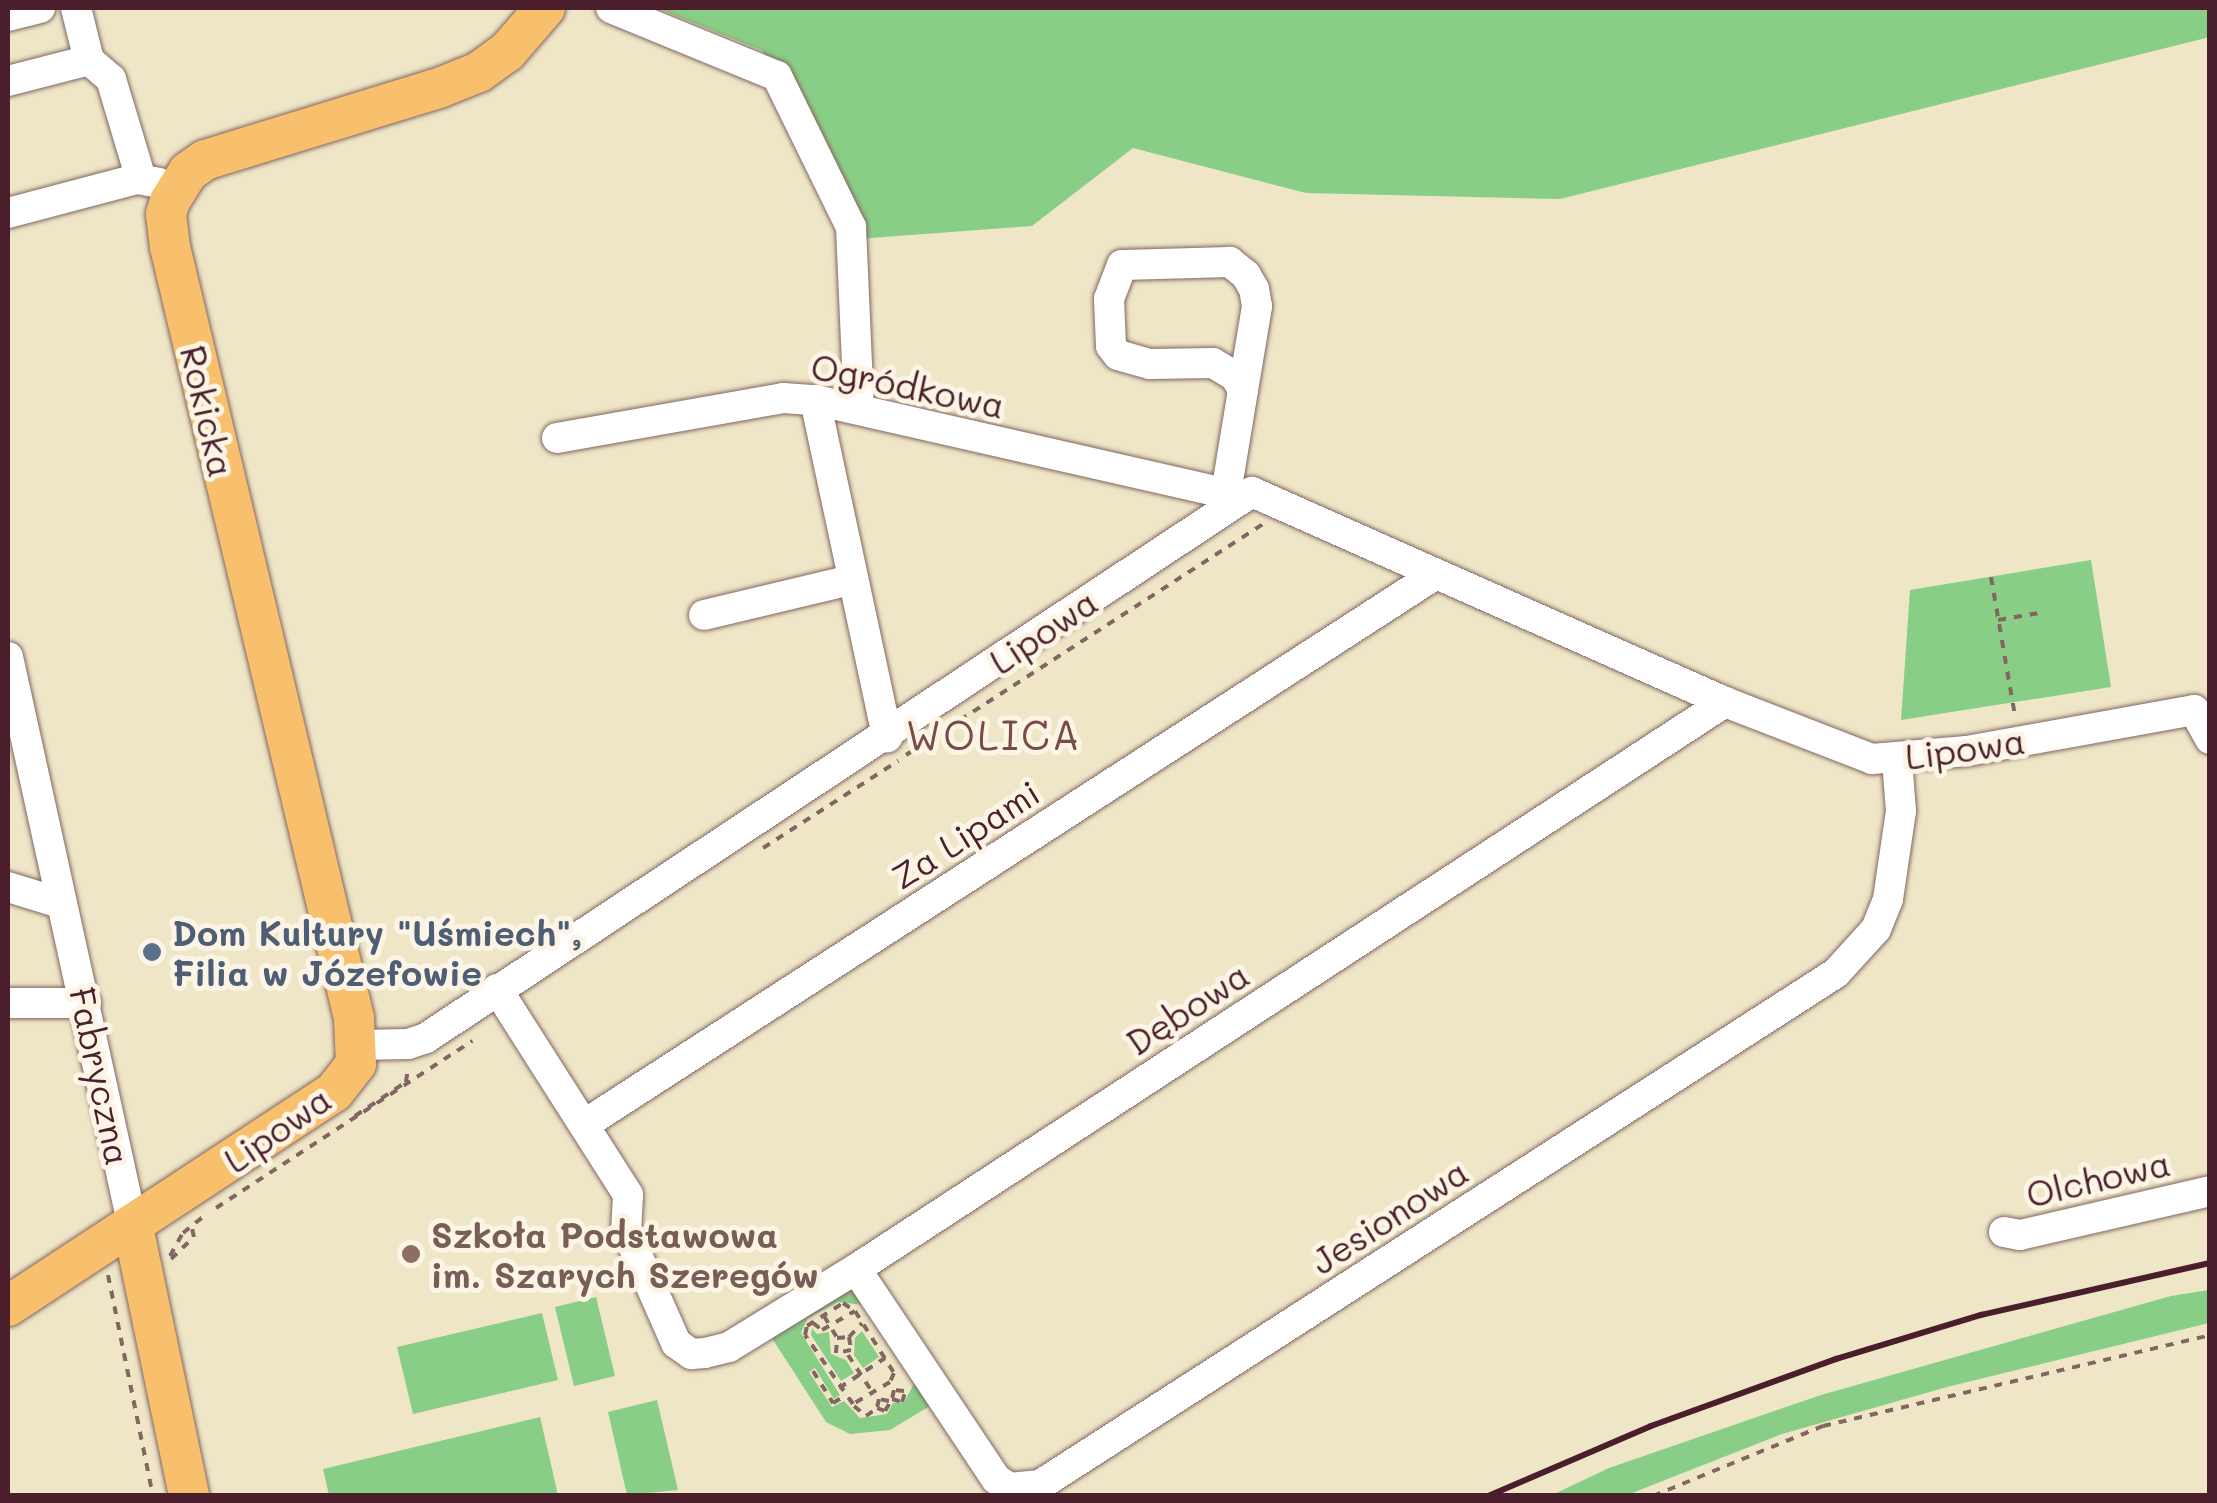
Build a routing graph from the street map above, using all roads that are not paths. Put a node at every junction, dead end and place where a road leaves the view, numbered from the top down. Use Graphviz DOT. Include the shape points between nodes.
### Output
graph roads {
  1 [pos="40,8"];
  2 [pos="76,8"];
  3 [pos="545,8"];
  4 [pos="611,8"];
  5 [pos="8,16"];
  6 [pos="89,60"];
  7 [pos="8,81"];
  8 [pos="158,185"];
  9 [pos="8,213"];
  10 [pos="1243,390"];
  11 [pos="815,400"];
  12 [pos="858,410"];
  13 [pos="557,438"];
  14 [pos="1234,495"];
  15 [pos="1436,574"];
  16 [pos="851,580"];
  17 [pos="704,615"];
  18 [pos="8,658"];
  19 [pos="1725,702"];
  20 [pos="887,737"];
  21 [pos="2210,739"];
  22 [pos="1897,760"];
  23 [pos="8,887"];
  24 [pos="60,903"];
  25 [pos="504,1000"];
  26 [pos="8,1003"];
  27 [pos="86,1003"];
  28 [pos="358,1046"];
  29 [pos="585,1124"];
  30 [pos="2210,1191"];
  31 [pos="2004,1232"];
  32 [pos="136,1252"];
  33 [pos="856,1269"];
  34 [pos="8,1306"];
  35 [pos="189,1496"];
  1 -- 5 [label="street"];
  2 -- 6 [label="street"];
  3 -- 8 [label="main road" via="507,52 479,72 205,160"];
  4 -- 12 [label="street" via="777,76 851,227"];
  6 -- 7 [label="street"];
  6 -- 8 [label="street" via="112,79"];
  8 -- 9 [label="street"];
  8 -- 28 [label="main road, Rokicka"];
  10 -- 10 [label="street" via="1257,306 1246,274 1230,262 1122,265 1109,299 1111,346 1118,356 1150,364 1213,362 1236,376"];
  10 -- 14 [label="street"];
  11 -- 12 [label="street, Ogródkowa"];
  11 -- 13 [label="street, Ogródkowa" via="783,398"];
  11 -- 16 [label="street"];
  12 -- 14 [label="street, Ogródkowa"];
  14 -- 15 [label="street, Lipowa" via="1252,492"];
  14 -- 20 [label="street, Lipowa"];
  15 -- 19 [label="street, Lipowa"];
  15 -- 29 [label="street, Za Lipami"];
  16 -- 17 [label="street"];
  16 -- 20 [label="street"];
  18 -- 24 [label="street, Fabryczna"];
  19 -- 22 [label="street, Lipowa" via="1872,759"];
  19 -- 33 [label="street, Dębowa"];
  20 -- 25 [label="street, Lipowa"];
  21 -- 22 [label="street, Lipowa" via="2194,710"];
  22 -- 33 [label="street, Jesionowa" via="1901,811 1888,900 1876,929 1836,973 1040,1485 1010,1488 996,1479"];
  23 -- 24 [label="street"];
  24 -- 27 [label="street, Fabryczna"];
  25 -- 28 [label="street, Lipowa" via="426,1038"];
  25 -- 29 [label="street"];
  26 -- 27 [label="street"];
  27 -- 32 [label="street, Fabryczna"];
  28 -- 32 [label="main road, Lipowa" via="356,1064 334,1092"];
  29 -- 33 [label="street, Dębowa" via="628,1195 626,1230 681,1350 704,1354 730,1347"];
  30 -- 31 [label="street, Olchowa" via="2020,1235"];
  32 -- 34 [label="main road, Lipowa"];
  32 -- 35 [label="main road, Fabryczna"];
}
